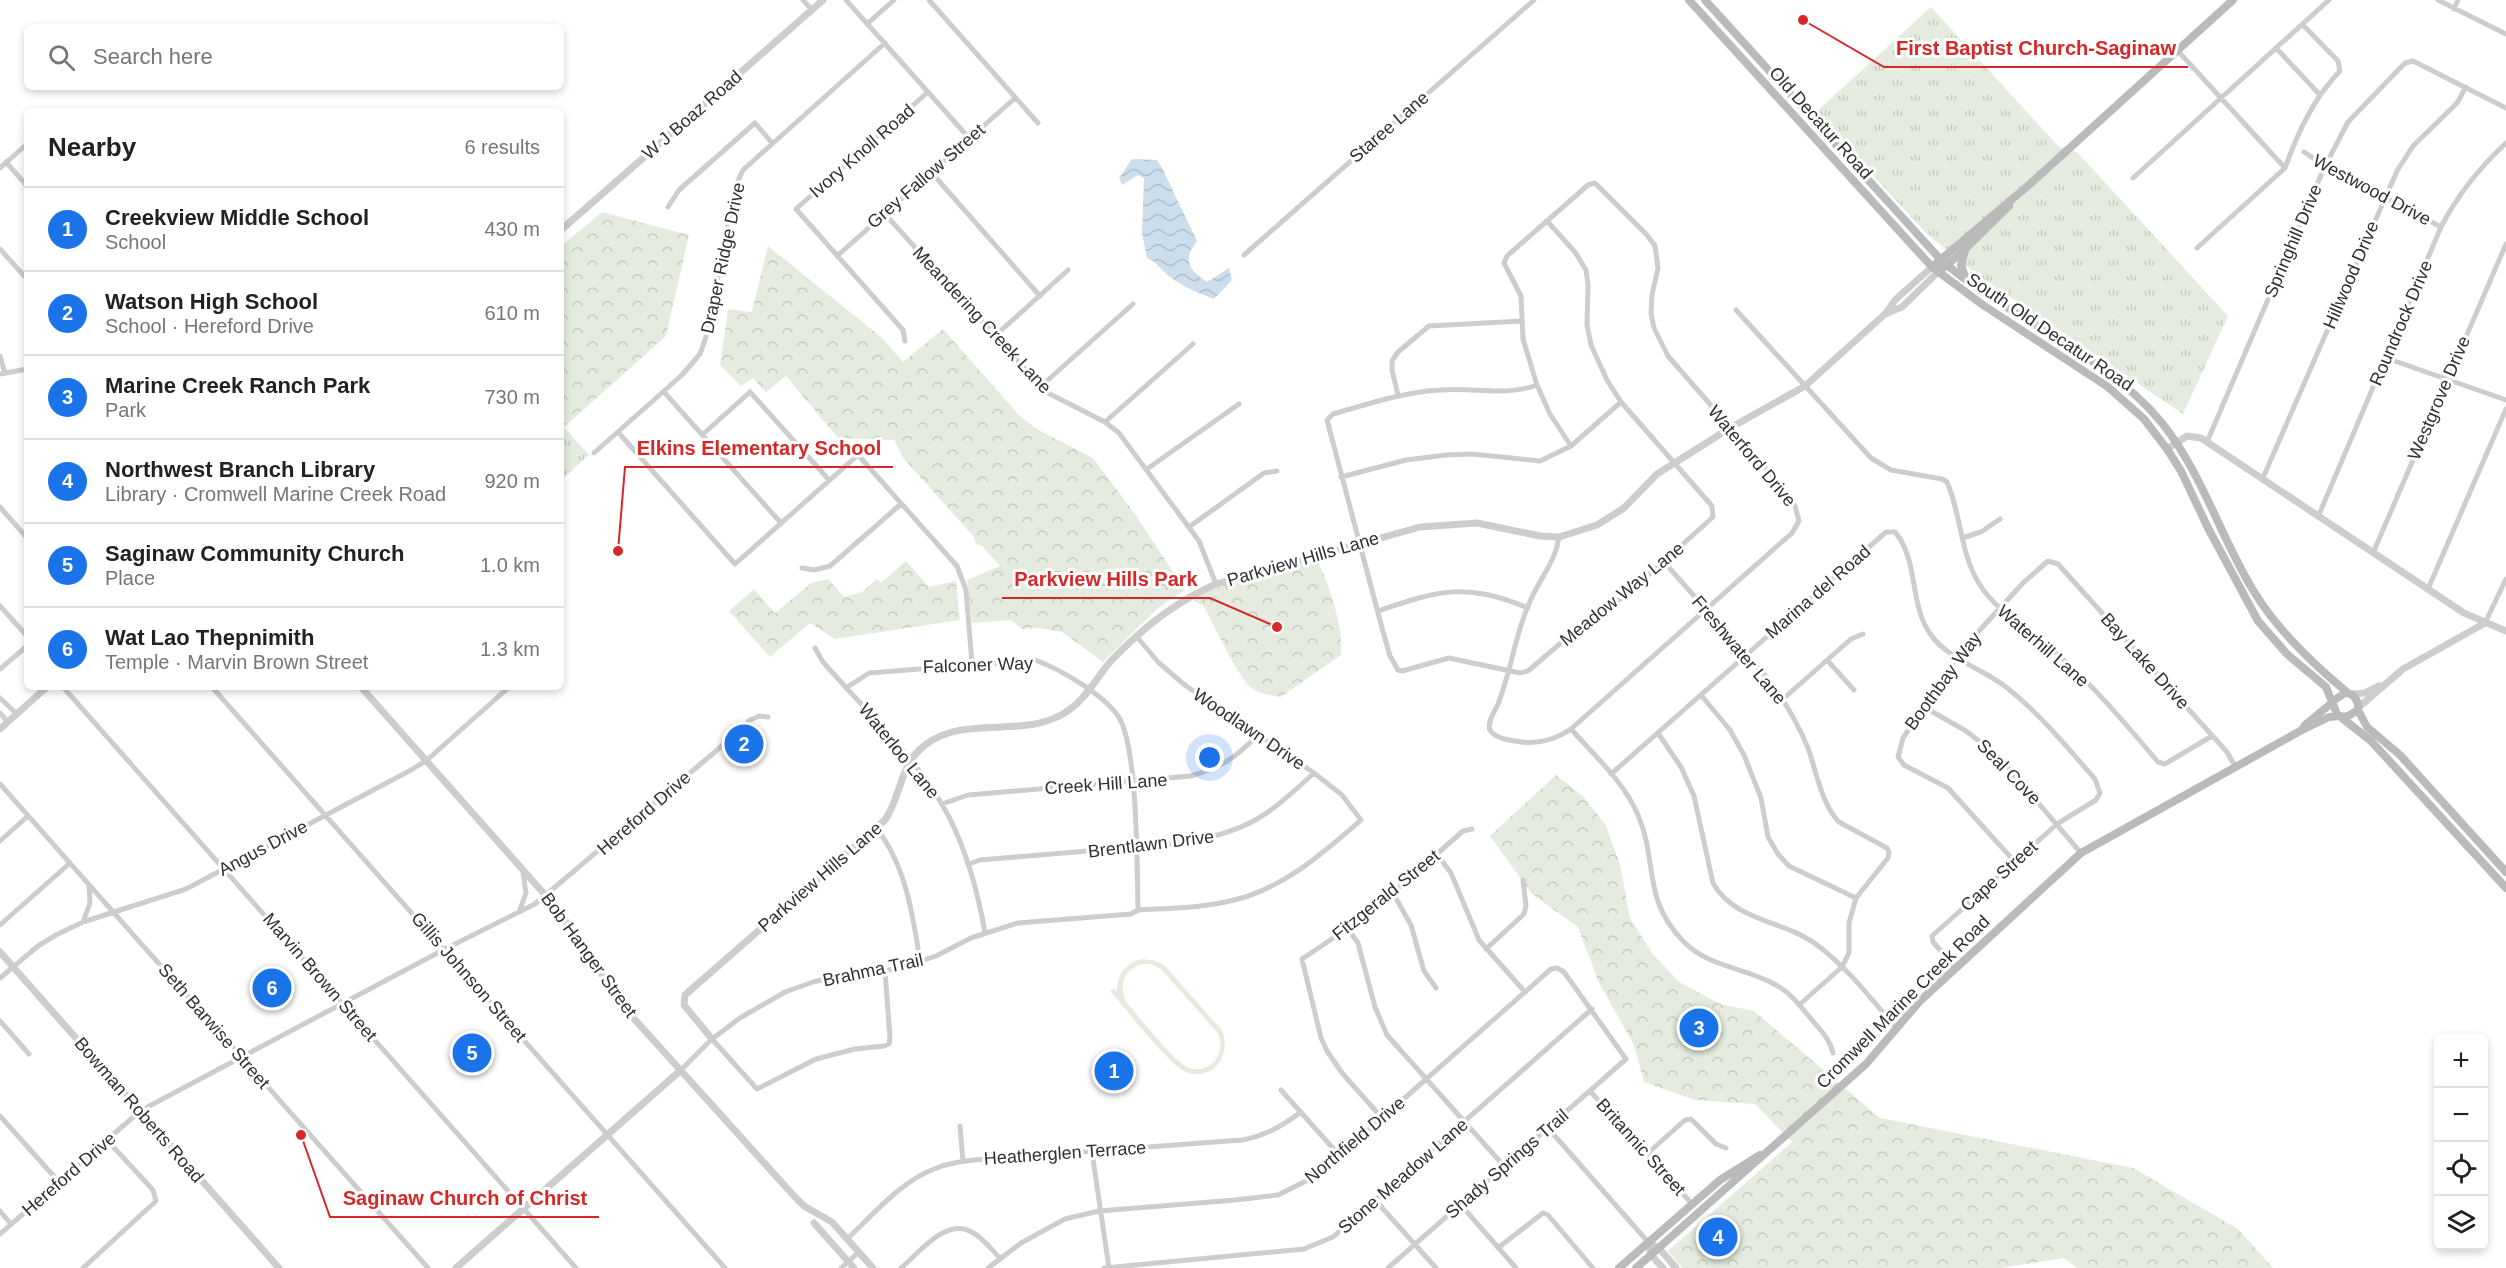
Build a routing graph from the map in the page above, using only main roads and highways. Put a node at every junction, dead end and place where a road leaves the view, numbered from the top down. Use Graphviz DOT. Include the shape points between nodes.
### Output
graph roads {
  1 [pos="1689,0"];
  2 [pos="1705,0"];
  3 [pos="2233,0"];
  4 [pos="2030,184"];
  5 [pos="1966,249"];
  6 [pos="1943,262"];
  7 [pos="1935,270"];
  8 [pos="1968,280"];
  9 [pos="2052,336"];
  10 [pos="2045,346"];
  11 [pos="2252,590"];
  12 [pos="2242,595"];
  13 [pos="2350,694"];
  14 [pos="2333,701"];
  15 [pos="2358,709"];
  16 [pos="2341,716"];
  17 [pos="2302,730"];
  18 [pos="2506,872"];
  19 [pos="2506,888"];
  20 [pos="1775,1146"];
  21 [pos="1619,1268"];
  22 [pos="1636,1268"];
  1 -- 7 [label="main road, Old Decatur Road"];
  2 -- 6 [label="main road, Old Decatur Road"];
  3 -- 4 [label="main road"];
  4 -- 5 [label="main road"];
  4 -- 6 [label="main road"];
  5 -- 6 [label="main road"];
  5 -- 8 [label="main road" via="1961,265"];
  6 -- 7 [label="main road"];
  6 -- 8 [label="main road, South Old Decatur Road"];
  7 -- 10 [label="main road, South Old Decatur Road"];
  8 -- 9 [label="main road, South Old Decatur Road"];
  9 -- 10 [label="main road"];
  9 -- 11 [label="main road, South Old Decatur Road" via="2132,392 2161,422 2208,501"];
  10 -- 12 [label="main road, South Old Decatur Road" via="2130,405 2167,449"];
  11 -- 12 [label="main road"];
  11 -- 13 [label="main road, South Old Decatur Road" via="2324,674"];
  12 -- 14 [label="main road, South Old Decatur Road" via="2276,643 2328,690"];
  13 -- 14 [label="main road" via="2339,695"];
  13 -- 15 [label="main road"];
  14 -- 16 [label="main road" via="2334,710"];
  14 -- 17 [label="main road, Cromwell Marine Creek Road"];
  15 -- 16 [label="main road"];
  15 -- 18 [label="main road" via="2367,727 2400,755"];
  16 -- 17 [label="main road, Cromwell Marine Creek Road" via="2329,717"];
  16 -- 19 [label="main road" via="2371,741"];
  17 -- 20 [label="main road, Cromwell Marine Creek Road" via="2081,853 1955,967 1920,1001 1864,1067"];
  20 -- 21 [label="main road, Cromwell Marine Creek Road" via="1720,1180"];
  20 -- 22 [label="main road, Cromwell Marine Creek Road"];
}
